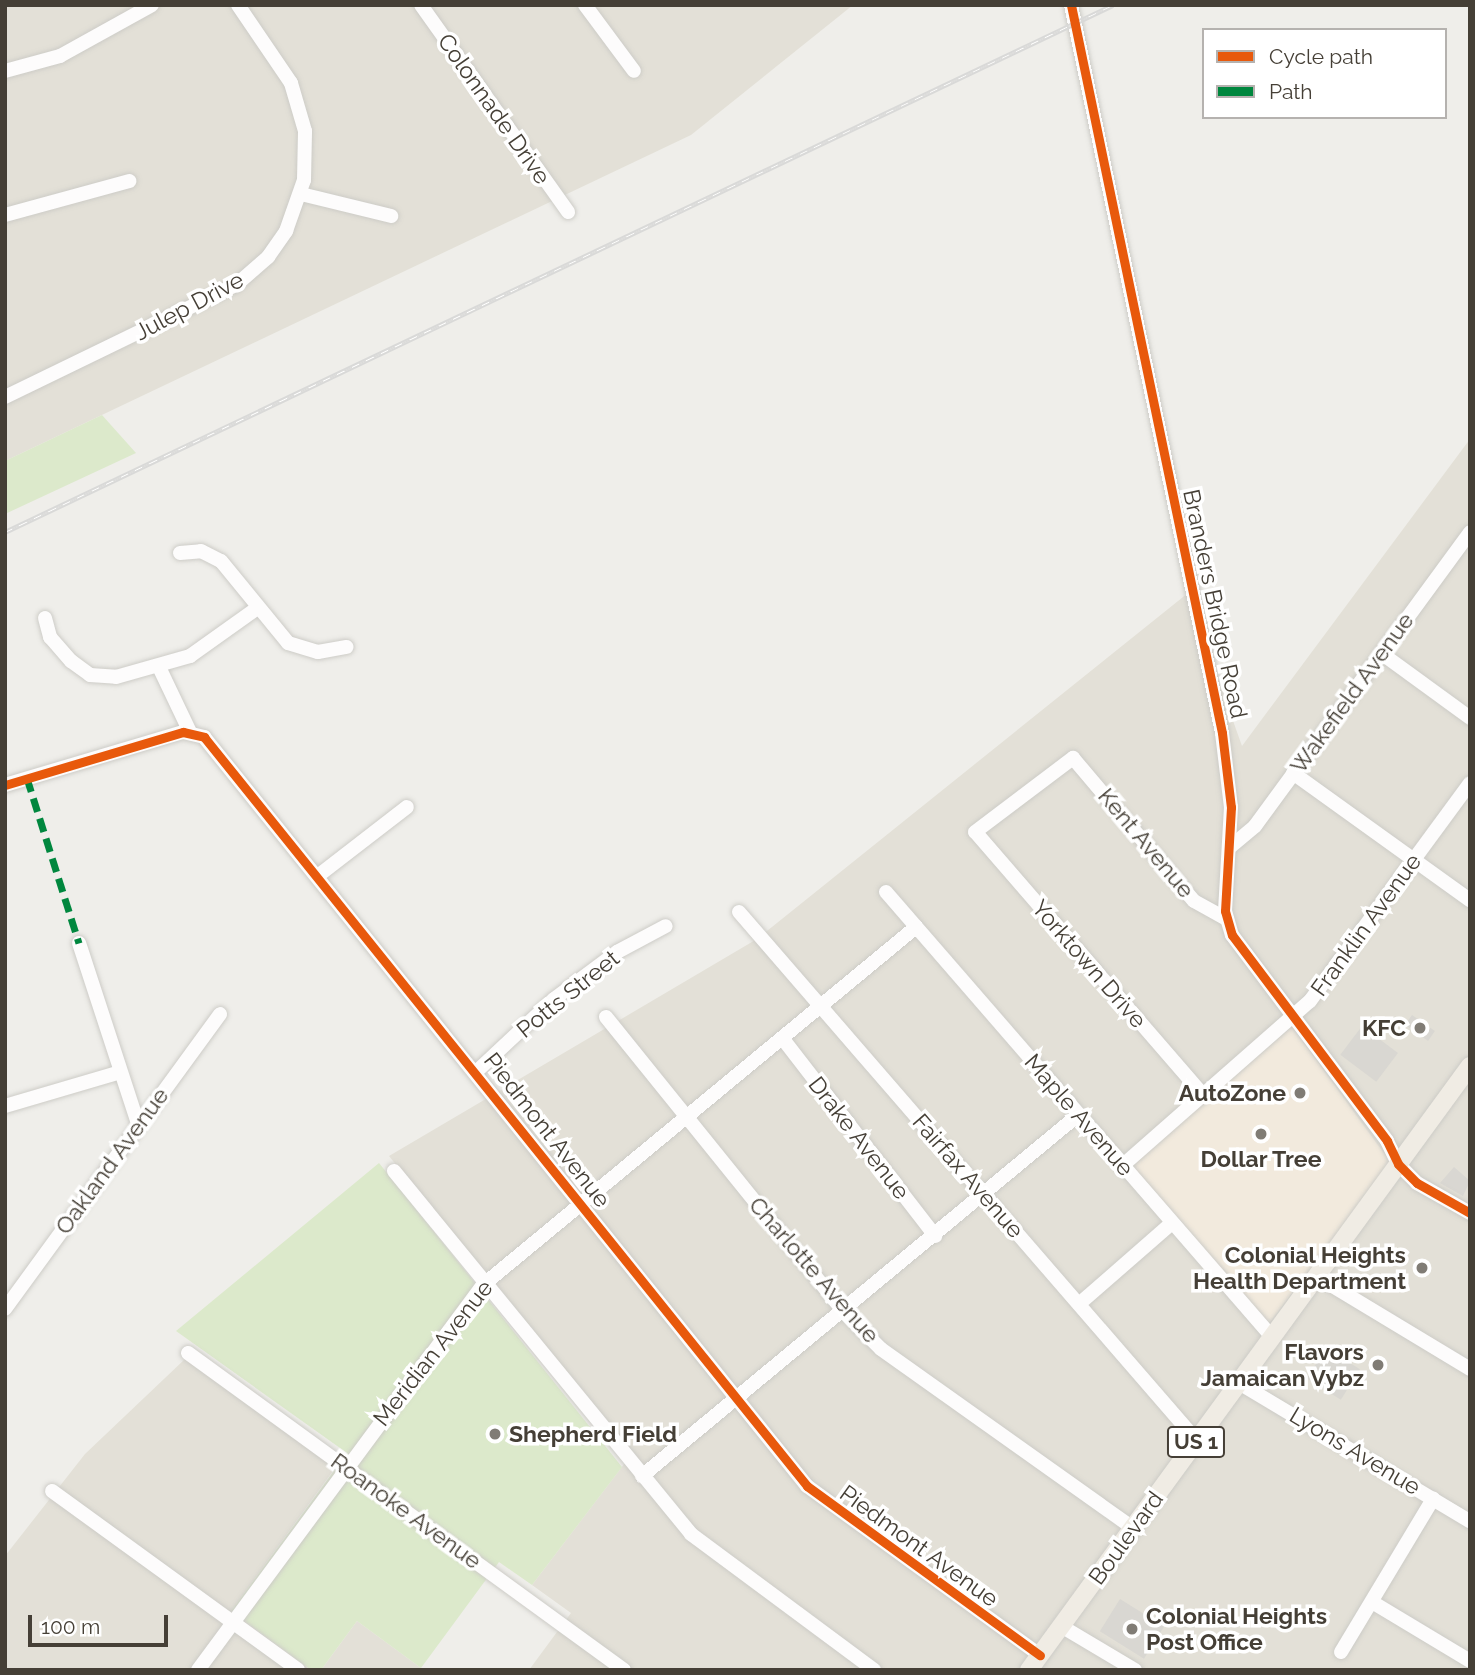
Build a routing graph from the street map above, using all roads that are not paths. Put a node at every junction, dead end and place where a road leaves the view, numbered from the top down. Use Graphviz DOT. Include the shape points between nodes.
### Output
graph roads {
  1 [pos="152,5"];
  2 [pos="239,5"];
  3 [pos="421,5"];
  4 [pos="585,5"];
  5 [pos="1071,5"];
  6 [pos="5,71"];
  7 [pos="634,71"];
  8 [pos="129,181"];
  9 [pos="301,194"];
  10 [pos="568,212"];
  11 [pos="5,215"];
  12 [pos="391,216"];
  13 [pos="5,397"];
  14 [pos="1469,534"];
  15 [pos="180,553"];
  16 [pos="256,608"];
  17 [pos="45,618"];
  18 [pos="347,647"];
  19 [pos="1381,653"];
  20 [pos="159,667"];
  21 [pos="1470,718"];
  22 [pos="190,732"];
  23 [pos="1073,758"];
  24 [pos="1293,773"];
  25 [pos="1470,783"];
  26 [pos="5,785"];
  27 [pos="407,807"];
  28 [pos="1229,848"];
  29 [pos="1413,861"];
  30 [pos="319,875"];
  31 [pos="886,892"];
  32 [pos="1470,900"];
  33 [pos="739,912"];
  34 [pos="1227,919"];
  35 [pos="666,926"];
  36 [pos="916,926"];
  37 [pos="79,943"];
  38 [pos="821,1007"];
  39 [pos="220,1014"];
  40 [pos="606,1017"];
  41 [pos="1293,1019"];
  42 [pos="783,1039"];
  43 [pos="1470,1066"];
  44 [pos="477,1071"];
  45 [pos="117,1073"];
  46 [pos="1204,1096"];
  47 [pos="5,1106"];
  48 [pos="1078,1115"];
  49 [pos="687,1118"];
  50 [pos="138,1124"];
  51 [pos="1398,1164"];
  52 [pos="1122,1166"];
  53 [pos="394,1171"];
  54 [pos="984,1195"];
  55 [pos="580,1203"];
  56 [pos="1470,1213"];
  57 [pos="1172,1223"];
  58 [pos="935,1237"];
  59 [pos="1316,1276"];
  60 [pos="483,1284"];
  61 [pos="1079,1304"];
  62 [pos="5,1309"];
  63 [pos="844,1312"];
  64 [pos="1272,1337"];
  65 [pos="188,1353"];
  66 [pos="1470,1369"];
  67 [pos="1239,1383"];
  68 [pos="736,1399"];
  69 [pos="1197,1441"];
  70 [pos="345,1468"];
  71 [pos="642,1476"];
  72 [pos="52,1491"];
  73 [pos="1433,1499"];
  74 [pos="1470,1521"];
  75 [pos="1133,1528"];
  76 [pos="1372,1602"];
  77 [pos="232,1622"];
  78 [pos="1062,1626"];
  79 [pos="1341,1652"];
  80 [pos="1470,1661"];
  81 [pos="1035,1662"];
  82 [pos="198,1670"];
  83 [pos="298,1670"];
  84 [pos="624,1670"];
  85 [pos="874,1670"];
  86 [pos="1135,1670"];
  1 -- 6 [label="street" via="60,56"];
  2 -- 9 [label="street, Julep Drive" via="291,83 306,147"];
  3 -- 10 [label="street, Colonnade Drive"];
  4 -- 7 [label="street"];
  5 -- 28 [label="street, Branders Bridge Road" via="1227,765"];
  8 -- 11 [label="street"];
  9 -- 12 [label="street"];
  9 -- 13 [label="street, Julep Drive" via="279,243 236,285"];
  14 -- 19 [label="street, Wakefield Avenue"];
  15 -- 16 [label="street" via="201,551 221,561"];
  16 -- 18 [label="street" via="299,648 318,652"];
  16 -- 20 [label="street" via="199,652"];
  17 -- 20 [label="street" via="50,638 90,674 116,677"];
  19 -- 21 [label="street"];
  19 -- 24 [label="street, Wakefield Avenue"];
  20 -- 22 [label="street"];
  22 -- 26 [label="street"];
  22 -- 30 [label="street, Piedmont Avenue" via="210,742"];
  23 -- 34 [label="street, Kent Avenue" via="1194,901"];
  23 -- 46 [label="street, Yorktown Drive" via="975,832"];
  24 -- 28 [label="street, Wakefield Avenue" via="1248,834"];
  24 -- 29 [label="street"];
  25 -- 29 [label="street, Franklin Avenue"];
  27 -- 30 [label="street"];
  28 -- 34 [label="street, Branders Bridge Road"];
  29 -- 32 [label="street"];
  29 -- 41 [label="street, Franklin Avenue"];
  30 -- 44 [label="street, Piedmont Avenue"];
  31 -- 36 [label="street, Maple Avenue"];
  33 -- 38 [label="street, Fairfax Avenue"];
  34 -- 41 [label="street, Branders Bridge Road" via="1247,961"];
  35 -- 44 [label="street, Potts Street" via="617,952 554,999"];
  36 -- 38 [label="street, Meridian Avenue"];
  36 -- 48 [label="street, Maple Avenue"];
  37 -- 45 [label="street"];
  38 -- 42 [label="street, Meridian Avenue"];
  38 -- 54 [label="street, Fairfax Avenue"];
  39 -- 50 [label="street, Oakland Avenue"];
  40 -- 49 [label="street, Charlotte Avenue"];
  41 -- 46 [label="street, Franklin Avenue"];
  41 -- 51 [label="street, Branders Bridge Road" via="1387,1141"];
  42 -- 49 [label="street, Meridian Avenue"];
  42 -- 58 [label="street, Drake Avenue"];
  43 -- 51 [label="main road, Boulevard / US 1"];
  44 -- 55 [label="street, Piedmont Avenue"];
  45 -- 47 [label="street"];
  45 -- 50 [label="street"];
  46 -- 52 [label="street, Franklin Avenue"];
  48 -- 52 [label="street, Maple Avenue"];
  48 -- 54 [label="street"];
  49 -- 55 [label="street, Meridian Avenue"];
  49 -- 63 [label="street, Charlotte Avenue"];
  50 -- 62 [label="street, Oakland Avenue"];
  51 -- 56 [label="street, Branders Bridge Road" via="1417,1183"];
  51 -- 59 [label="main road, Boulevard / US 1"];
  52 -- 57 [label="street, Maple Avenue"];
  53 -- 60 [label="street"];
  54 -- 58 [label="street"];
  54 -- 61 [label="street, Fairfax Avenue"];
  55 -- 60 [label="street, Meridian Avenue"];
  55 -- 68 [label="street, Piedmont Avenue"];
  57 -- 61 [label="street"];
  57 -- 64 [label="street, Maple Avenue"];
  58 -- 63 [label="street"];
  59 -- 64 [label="main road, Boulevard / US 1"];
  59 -- 66 [label="street"];
  60 -- 70 [label="street, Meridian Avenue"];
  60 -- 71 [label="street"];
  61 -- 69 [label="street, Fairfax Avenue"];
  63 -- 68 [label="street"];
  63 -- 75 [label="street, Charlotte Avenue" via="881,1349"];
  64 -- 67 [label="main road, Boulevard / US 1"];
  65 -- 70 [label="street, Roanoke Avenue"];
  67 -- 69 [label="main road, Boulevard / US 1"];
  67 -- 73 [label="street, Lyons Avenue"];
  68 -- 71 [label="street"];
  68 -- 81 [label="street, Piedmont Avenue" via="820,1498"];
  69 -- 75 [label="main road, Boulevard / US 1"];
  70 -- 77 [label="street, Meridian Avenue"];
  70 -- 84 [label="street, Roanoke Avenue"];
  71 -- 85 [label="street" via="701,1543"];
  72 -- 77 [label="street"];
  73 -- 74 [label="street, Lyons Avenue"];
  73 -- 76 [label="street"];
  75 -- 78 [label="main road, Boulevard / US 1"];
  76 -- 79 [label="street"];
  76 -- 80 [label="street"];
  77 -- 82 [label="street, Meridian Avenue"];
  77 -- 83 [label="street"];
  78 -- 81 [label="main road, Boulevard / US 1"];
  78 -- 86 [label="street"];
}
